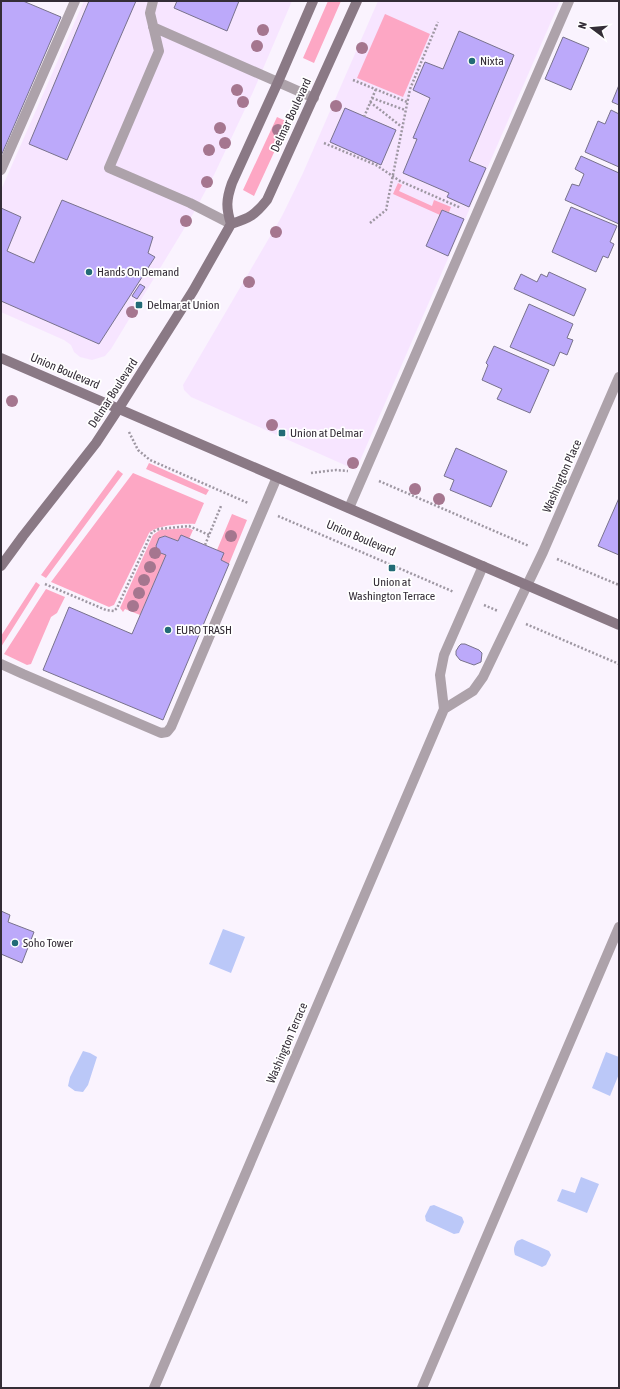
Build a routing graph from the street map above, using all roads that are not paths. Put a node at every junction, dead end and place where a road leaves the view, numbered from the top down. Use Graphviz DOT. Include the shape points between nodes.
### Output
graph roads {
  1 [pos="75,1"];
  2 [pos="153,1"];
  3 [pos="313,1"];
  4 [pos="357,1"];
  5 [pos="569,1"];
  6 [pos="153,27"];
  7 [pos="278,82"];
  8 [pos="314,98"];
  9 [pos="1,170"];
  10 [pos="231,224"];
  11 [pos="1,358"];
  12 [pos="619,377"];
  13 [pos="119,408"];
  14 [pos="277,477"];
  15 [pos="349,508"];
  16 [pos="1,566"];
  17 [pos="483,566"];
  18 [pos="527,585"];
  19 [pos="619,625"];
  20 [pos="1,664"];
  21 [pos="444,708"];
  22 [pos="619,927"];
  23 [pos="154,1388"];
  24 [pos="422,1388"];
  1 -- 9 [label="street"];
  2 -- 6 [label="street" via="150,13"];
  3 -- 7 [label="main road, Delmar Boulevard"];
  4 -- 8 [label="main road, Delmar Boulevard"];
  5 -- 15 [label="street"];
  6 -- 7 [label="street"];
  6 -- 10 [label="street" via="159,51 109,168"];
  7 -- 8 [label="street"];
  7 -- 10 [label="main road, Delmar Boulevard" via="227,198"];
  8 -- 10 [label="main road, Delmar Boulevard" via="267,200 247,219"];
  10 -- 13 [label="main road, Delmar Boulevard" via="193,291"];
  11 -- 13 [label="main road, Union Boulevard"];
  12 -- 18 [label="street, Washington Place"];
  13 -- 14 [label="main road, Union Boulevard"];
  13 -- 16 [label="main road, Delmar Boulevard" via="96,443"];
  14 -- 15 [label="main road, Union Boulevard"];
  14 -- 20 [label="street" via="167,732 161,733"];
  15 -- 17 [label="main road, Union Boulevard"];
  17 -- 18 [label="main road, Union Boulevard"];
  17 -- 21 [label="street" via="444,655 440,675"];
  18 -- 19 [label="main road, Union Boulevard"];
  18 -- 21 [label="street, Washington Place" via="486,671 473,691"];
  21 -- 23 [label="street, Washington Terrace"];
  22 -- 24 [label="street"];
}
